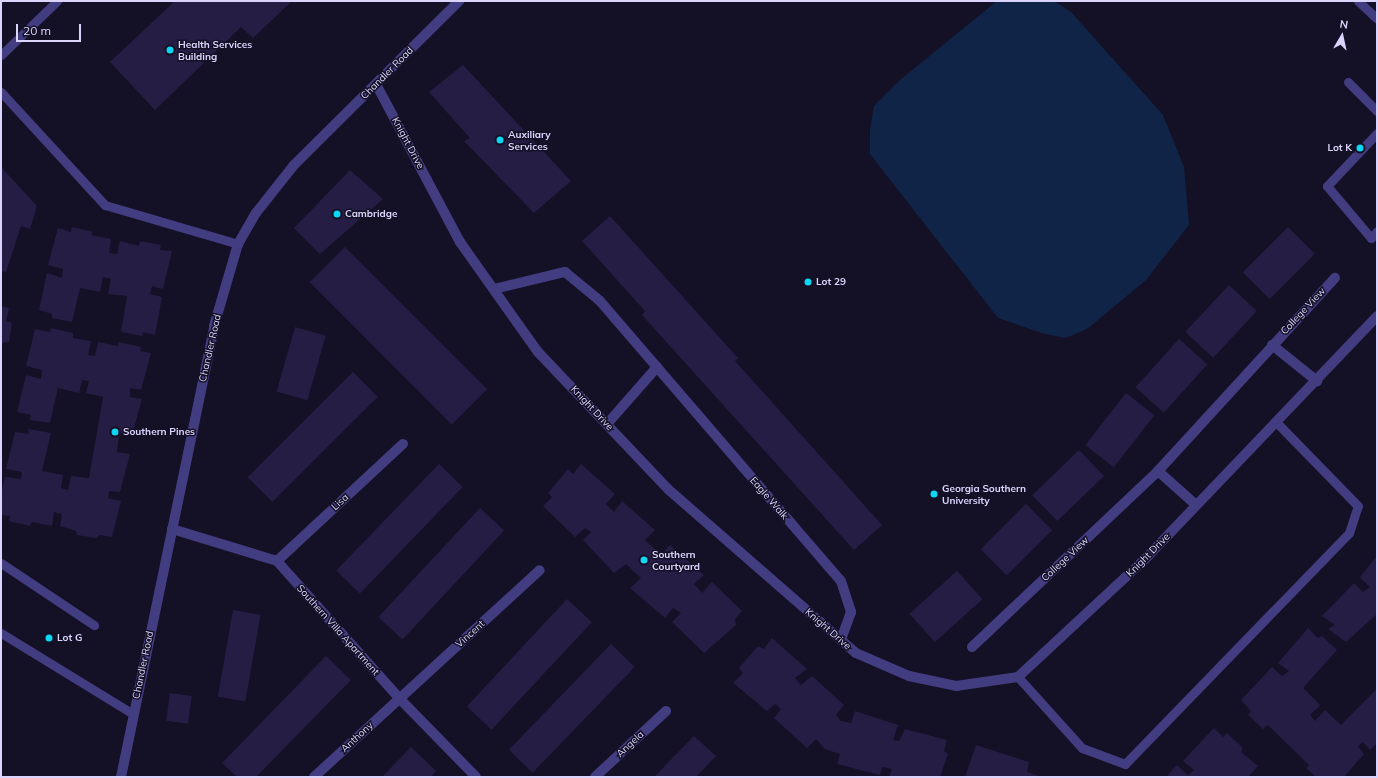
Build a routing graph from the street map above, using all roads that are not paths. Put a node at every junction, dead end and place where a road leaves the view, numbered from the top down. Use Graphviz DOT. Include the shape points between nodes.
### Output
graph roads {
  1 [pos="57,1"];
  2 [pos="459,1"];
  3 [pos="1358,1"];
  4 [pos="1377,19"];
  5 [pos="1,55"];
  6 [pos="1348,82"];
  7 [pos="376,84"];
  8 [pos="1,92"];
  9 [pos="1377,111"];
  10 [pos="1377,133"];
  11 [pos="1377,231"];
  12 [pos="238,244"];
  13 [pos="1335,278"];
  14 [pos="494,289"];
  15 [pos="1377,316"];
  16 [pos="1272,344"];
  17 [pos="657,367"];
  18 [pos="1317,381"];
  19 [pos="1276,422"];
  20 [pos="607,424"];
  21 [pos="403,444"];
  22 [pos="1158,471"];
  23 [pos="1196,505"];
  24 [pos="172,529"];
  25 [pos="276,561"];
  26 [pos="1,563"];
  27 [pos="540,570"];
  28 [pos="94,625"];
  29 [pos="1,633"];
  30 [pos="841,640"];
  31 [pos="972,647"];
  32 [pos="1018,677"];
  33 [pos="399,698"];
  34 [pos="666,711"];
  35 [pos="133,714"];
  36 [pos="121,777"];
  37 [pos="314,777"];
  38 [pos="476,777"];
  39 [pos="596,777"];
  1 -- 5 [label="lane"];
  2 -- 7 [label="street, Chandler Road"];
  3 -- 4 [label="lane"];
  6 -- 9 [label="lane"];
  7 -- 12 [label="street, Chandler Road" via="294,165 256,213"];
  7 -- 14 [label="street, Knight Drive" via="460,242"];
  8 -- 12 [label="lane" via="105,205"];
  10 -- 11 [label="lane" via="1327,186 1371,238"];
  12 -- 24 [label="street, Chandler Road" via="214,326"];
  13 -- 16 [label="street, College View"];
  14 -- 17 [label="street, Eagle Walk" via="565,272 600,301"];
  14 -- 20 [label="street, Knight Drive" via="538,352"];
  15 -- 18 [label="street, Knight Drive"];
  16 -- 18 [label="street"];
  16 -- 22 [label="street, College View"];
  17 -- 20 [label="street"];
  17 -- 30 [label="street, Eagle Walk" via="841,581 851,612"];
  18 -- 19 [label="street, Knight Drive"];
  19 -- 23 [label="street, Knight Drive"];
  19 -- 32 [label="lane" via="1358,506 1349,533 1125,764 1082,748"];
  20 -- 30 [label="street, Knight Drive" via="669,490"];
  21 -- 25 [label="street, Lisa"];
  22 -- 23 [label="street"];
  22 -- 31 [label="street, College View"];
  23 -- 32 [label="street, Knight Drive" via="1148,556"];
  24 -- 25 [label="street"];
  24 -- 35 [label="street, Chandler Road"];
  25 -- 33 [label="street, Southern Villa Apartment"];
  26 -- 28 [label="lane"];
  27 -- 33 [label="street, Vincent"];
  29 -- 35 [label="lane"];
  30 -- 32 [label="street, Knight Drive" via="856,653 909,676 956,686"];
  33 -- 37 [label="street, Anthony"];
  33 -- 38 [label="street, Southern Villa Apartment"];
  34 -- 39 [label="street, Angela"];
  35 -- 36 [label="street, Chandler Road"];
}
